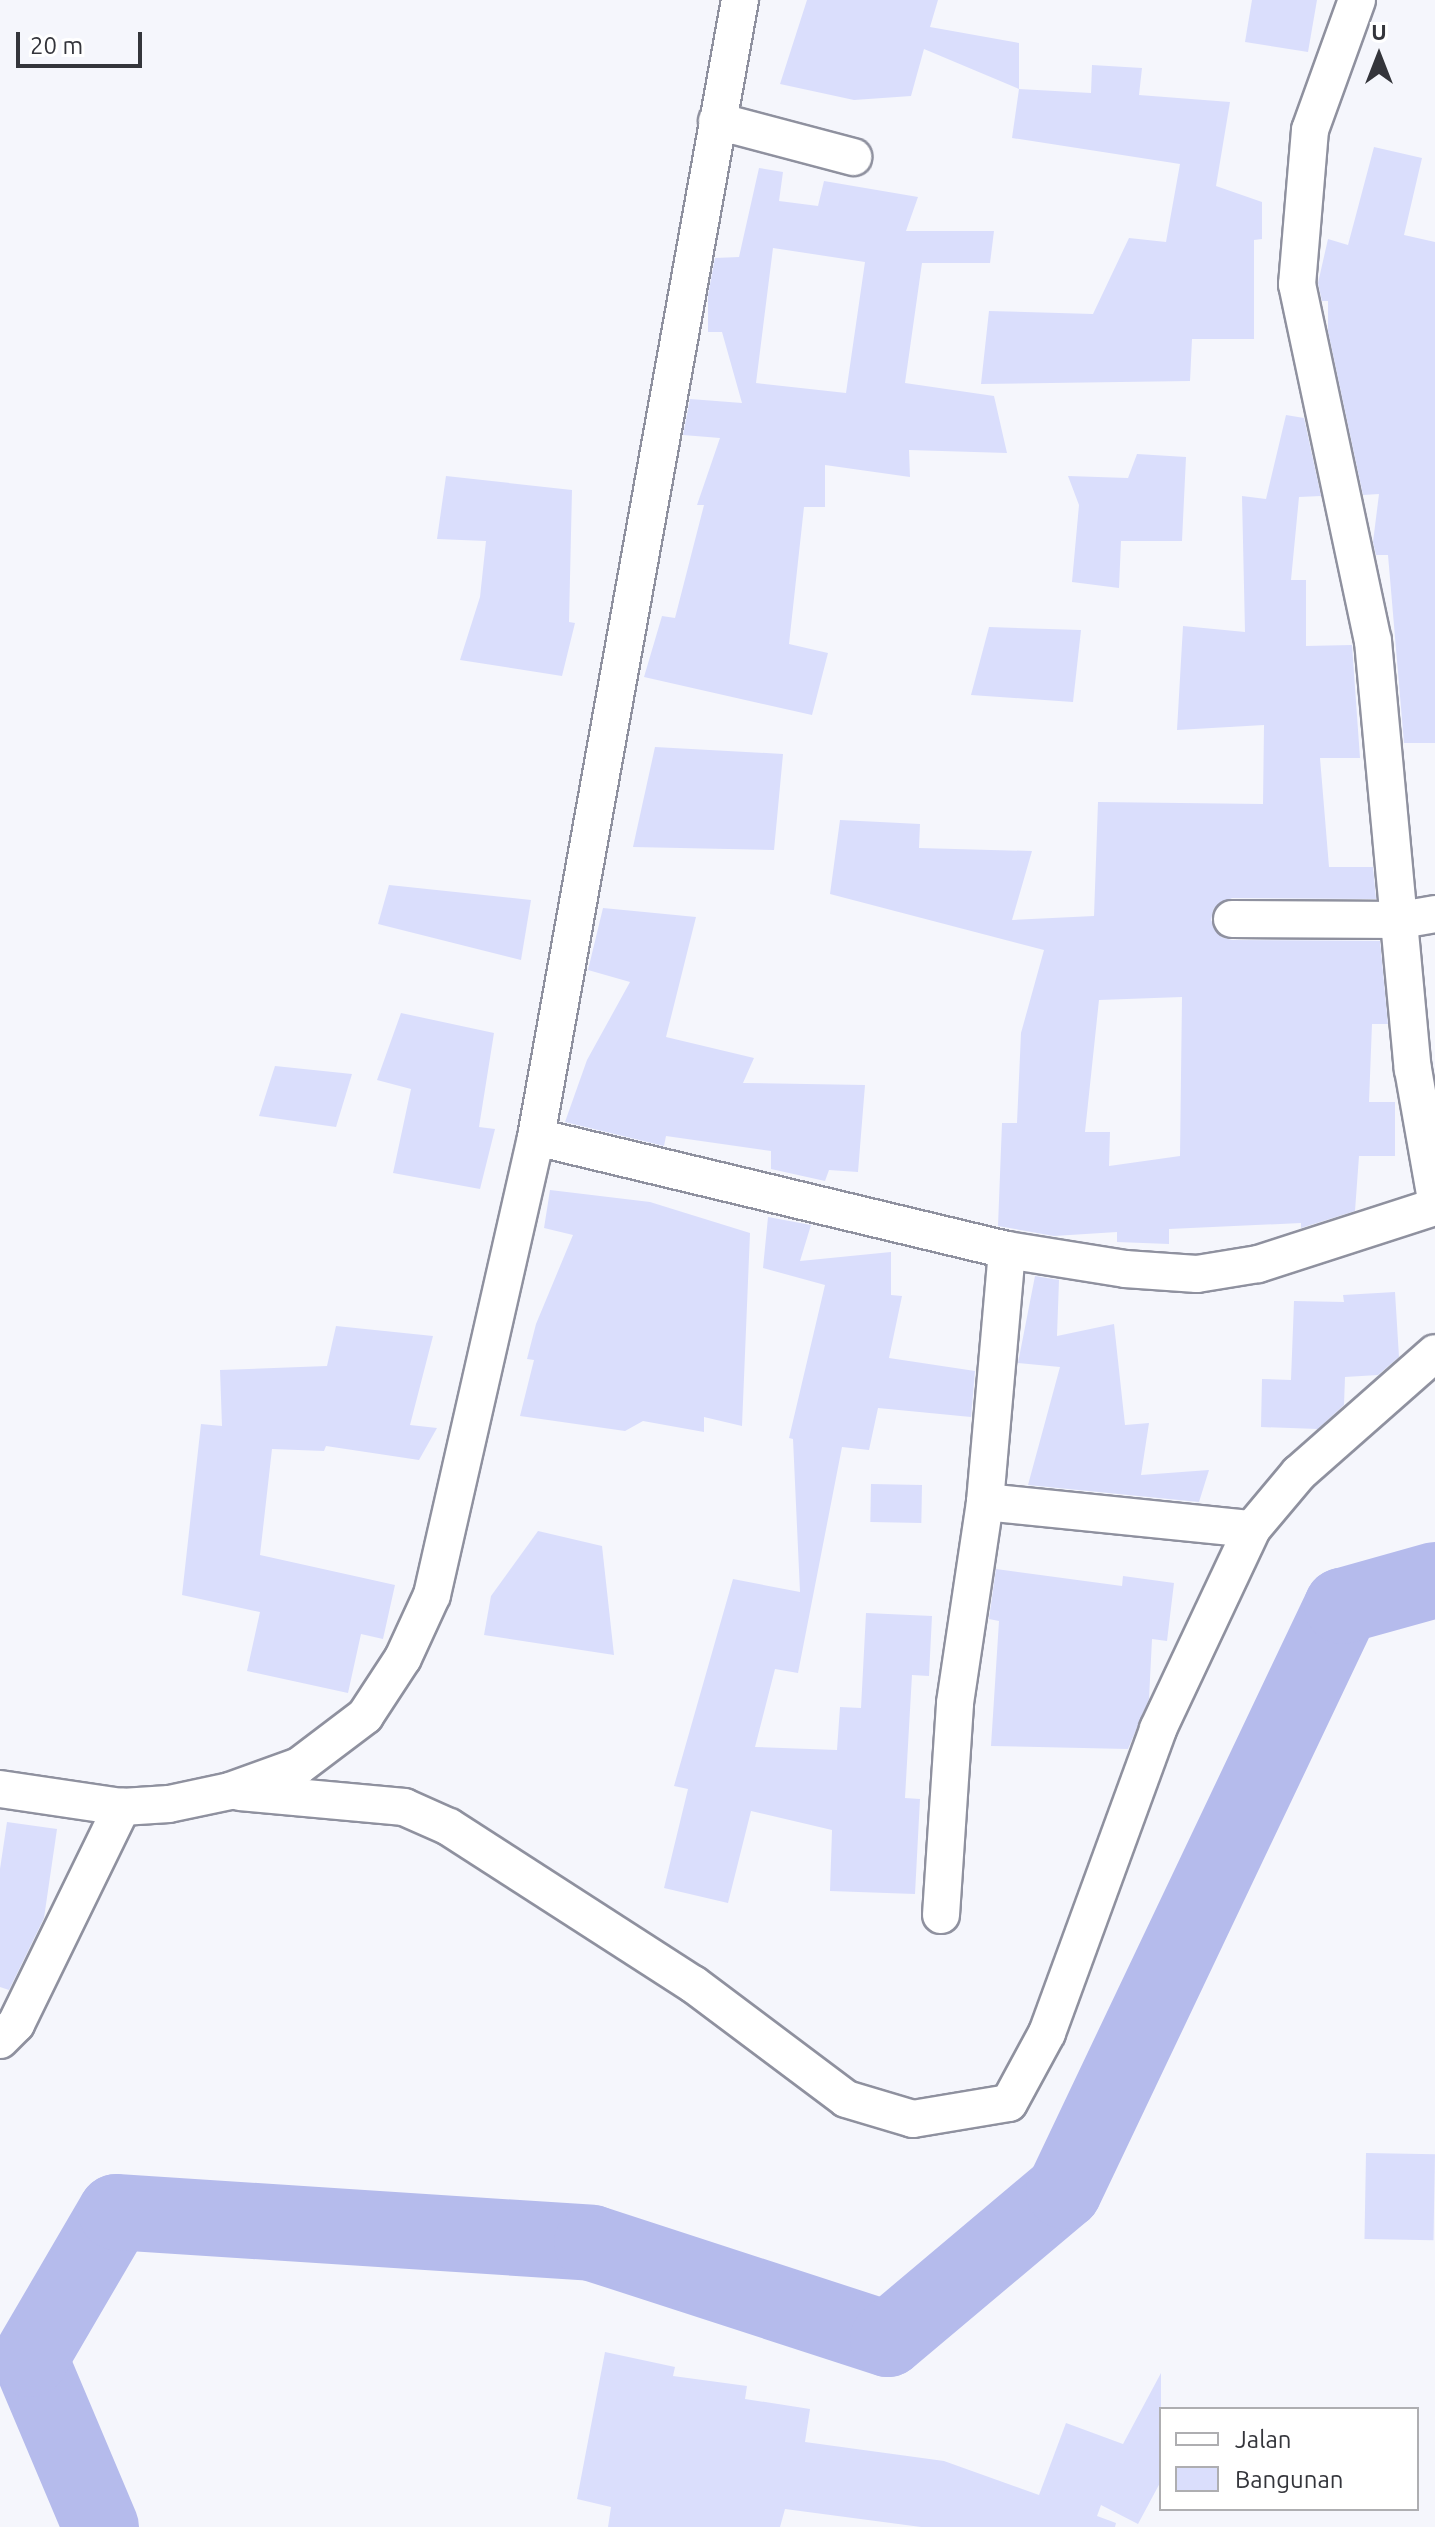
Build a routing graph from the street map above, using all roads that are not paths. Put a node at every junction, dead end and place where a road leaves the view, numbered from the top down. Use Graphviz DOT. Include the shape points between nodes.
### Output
graph roads {
  1 [pos="740,0"];
  2 [pos="1357,0"];
  3 [pos="717,121"];
  4 [pos="853,157"];
  5 [pos="1418,917"];
  6 [pos="1232,919"];
  7 [pos="536,1137"];
  8 [pos="1435,1194"];
  9 [pos="1435,1207"];
  10 [pos="1007,1250"];
  11 [pos="1435,1353"];
  12 [pos="985,1502"];
  13 [pos="1252,1529"];
  14 [pos="0,1789"];
  15 [pos="230,1791"];
  16 [pos="122,1807"];
  17 [pos="941,1915"];
  18 [pos="0,2040"];
  1 -- 3 [label="street"];
  2 -- 5 [label="street" via="1310,130 1297,284 1373,641"];
  3 -- 4 [label="street"];
  3 -- 7 [label="street"];
  5 -- 6 [label="street"];
  5 -- 8 [label="street" via="1413,1069"];
  7 -- 10 [label="street"];
  7 -- 15 [label="street" via="432,1595 403,1658 354,1724 299,1766"];
  9 -- 10 [label="street" via="1258,1264 1197,1274 1125,1269"];
  10 -- 12 [label="street"];
  11 -- 13 [label="street" via="1299,1473"];
  12 -- 13 [label="street"];
  12 -- 17 [label="street" via="955,1703"];
  13 -- 15 [label="street" via="1158,1729 1047,2033 1009,2103 913,2119 846,2099 693,1984 449,1827 404,1807"];
  14 -- 16 [label="street"];
  15 -- 16 [label="street"];
  16 -- 18 [label="street" via="16,2024"];
}
